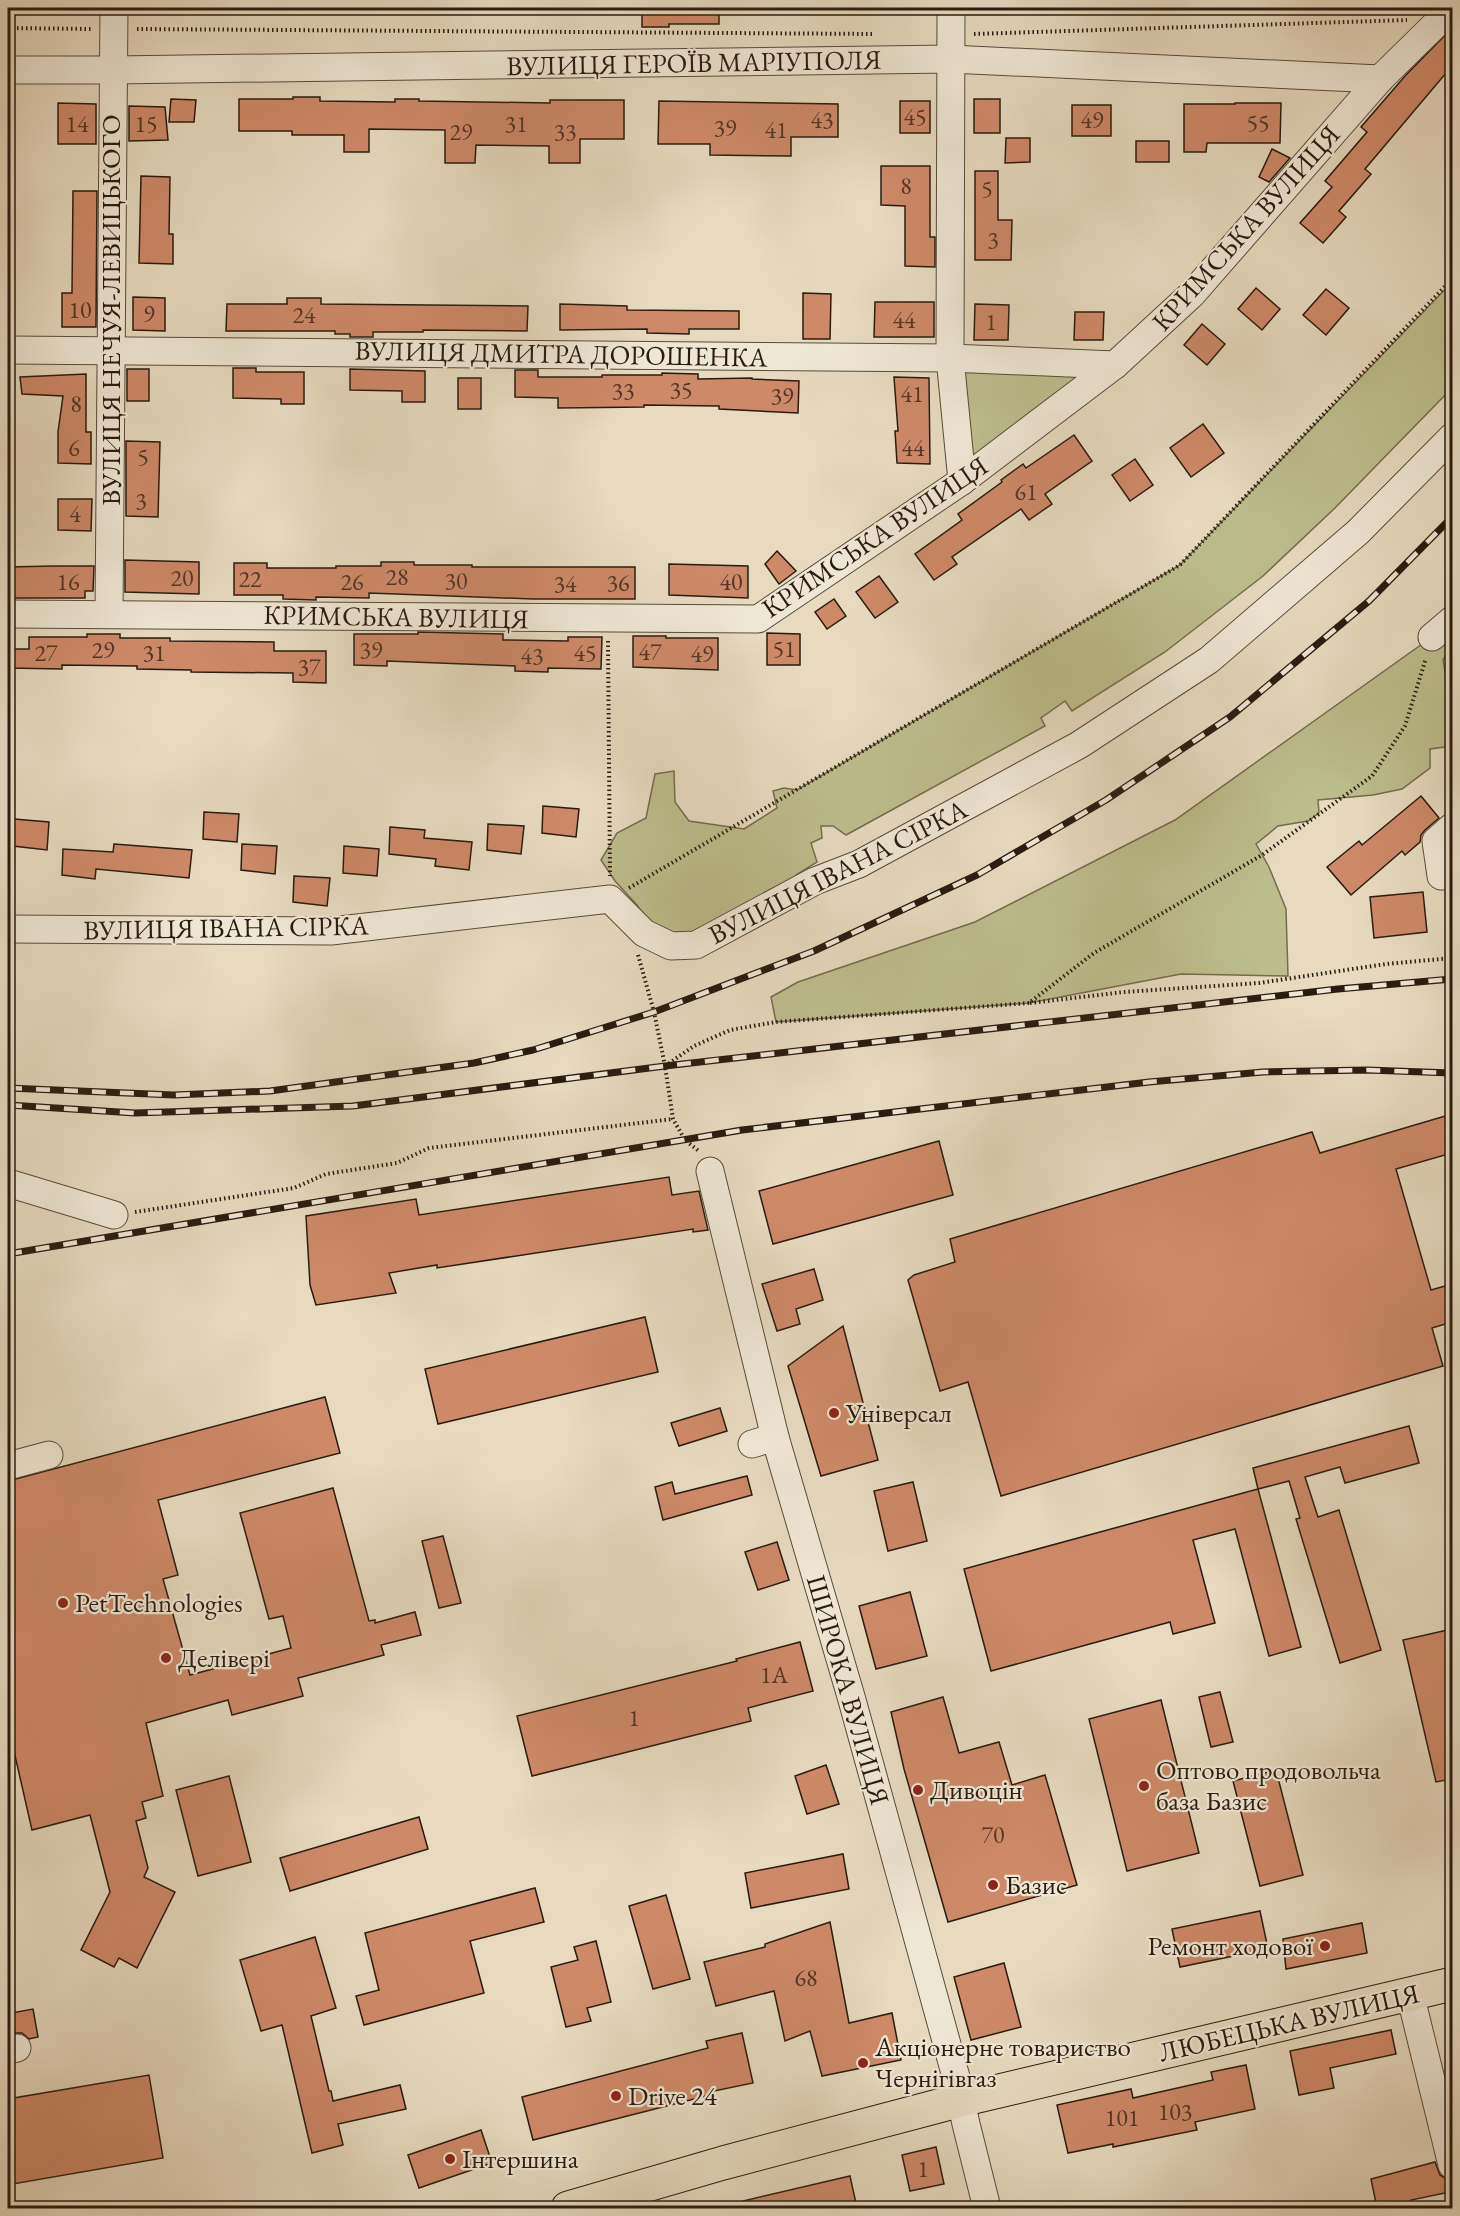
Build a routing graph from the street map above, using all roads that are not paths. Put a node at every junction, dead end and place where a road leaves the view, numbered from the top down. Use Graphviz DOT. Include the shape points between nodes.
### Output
graph roads {
  1 [pos="951,8"];
  2 [pos="1443,13"];
  3 [pos="114,18"];
  4 [pos="950,47"];
  5 [pos="8,70"];
  6 [pos="113,70"];
  7 [pos="1380,79"];
  8 [pos="111,349"];
  9 [pos="8,350"];
  10 [pos="950,358"];
  11 [pos="1115,365"];
  12 [pos="1452,437"];
  13 [pos="962,481"];
  14 [pos="8,614"];
  15 [pos="109,614"];
  16 [pos="1452,620"];
  17 [pos="1432,638"];
  18 [pos="1452,827"];
  19 [pos="1452,875"];
  20 [pos="8,929"];
  21 [pos="710,1171"];
  22 [pos="8,1183"];
  23 [pos="114,1215"];
  24 [pos="49,1455"];
  25 [pos="8,1466"];
  26 [pos="1452,1984"];
  27 [pos="1410,1994"];
  28 [pos="961,2100"];
  29 [pos="1452,2165"];
  30 [pos="568,2208"];
  31 [pos="987,2208"];
  1 -- 4 [label="street"];
  2 -- 7 [label="street, КРИМСЬКА ВУЛИЦЯ"];
  3 -- 6 [label="street, ВУЛИЦЯ НЕЧУЯ-ЛЕВИЦЬКОГО"];
  4 -- 6 [label="street, ВУЛИЦЯ ГЕРОЇВ МАРІУПОЛЯ"];
  4 -- 7 [label="street, ВУЛИЦЯ ГЕРОЇВ МАРІУПОЛЯ"];
  4 -- 10 [label="street"];
  5 -- 6 [label="street, ВУЛИЦЯ ГЕРОЇВ МАРІУПОЛЯ"];
  6 -- 8 [label="street, ВУЛИЦЯ НЕЧУЯ-ЛЕВИЦЬКОГО"];
  7 -- 11 [label="street, КРИМСЬКА ВУЛИЦЯ" via="1192,294"];
  8 -- 9 [label="street, ВУЛИЦЯ ДМИТРА ДОРОШЕНКА"];
  8 -- 10 [label="street, ВУЛИЦЯ ДМИТРА ДОРОШЕНКА"];
  8 -- 15 [label="street, ВУЛИЦЯ НЕЧУЯ-ЛЕВИЦЬКОГО"];
  10 -- 11 [label="street, ВУЛИЦЯ ДМИТРА ДОРОШЕНКА"];
  10 -- 13 [label="street"];
  11 -- 13 [label="street, КРИМСЬКА ВУЛИЦЯ"];
  12 -- 20 [label="street, ВУЛИЦЯ ІВАНА СІРКА" via="1358,532 1209,660 1079,745 859,864 815,881 696,945 671,945 644,933 610,899 331,931"];
  13 -- 15 [label="street, КРИМСЬКА ВУЛИЦЯ" via="758,619"];
  14 -- 15 [label="street, КРИМСЬКА ВУЛИЦЯ"];
  16 -- 17 [label="street"];
  18 -- 19 [label="street" via="1436,841 1441,876"];
  21 -- 28 [label="street, ШИРОКА ВУЛИЦЯ" via="763,1440 852,1700"];
  22 -- 23 [label="street"];
  24 -- 25 [label="street"];
  26 -- 27 [label="main road, ЛЮБЕЦЬКА ВУЛИЦЯ"];
  27 -- 28 [label="main road, ЛЮБЕЦЬКА ВУЛИЦЯ"];
  27 -- 29 [label="street"];
  28 -- 30 [label="main road, ЛЮБЕЦЬКА ВУЛИЦЯ"];
  28 -- 31 [label="street, ШИРОКА ВУЛИЦЯ"];
}
